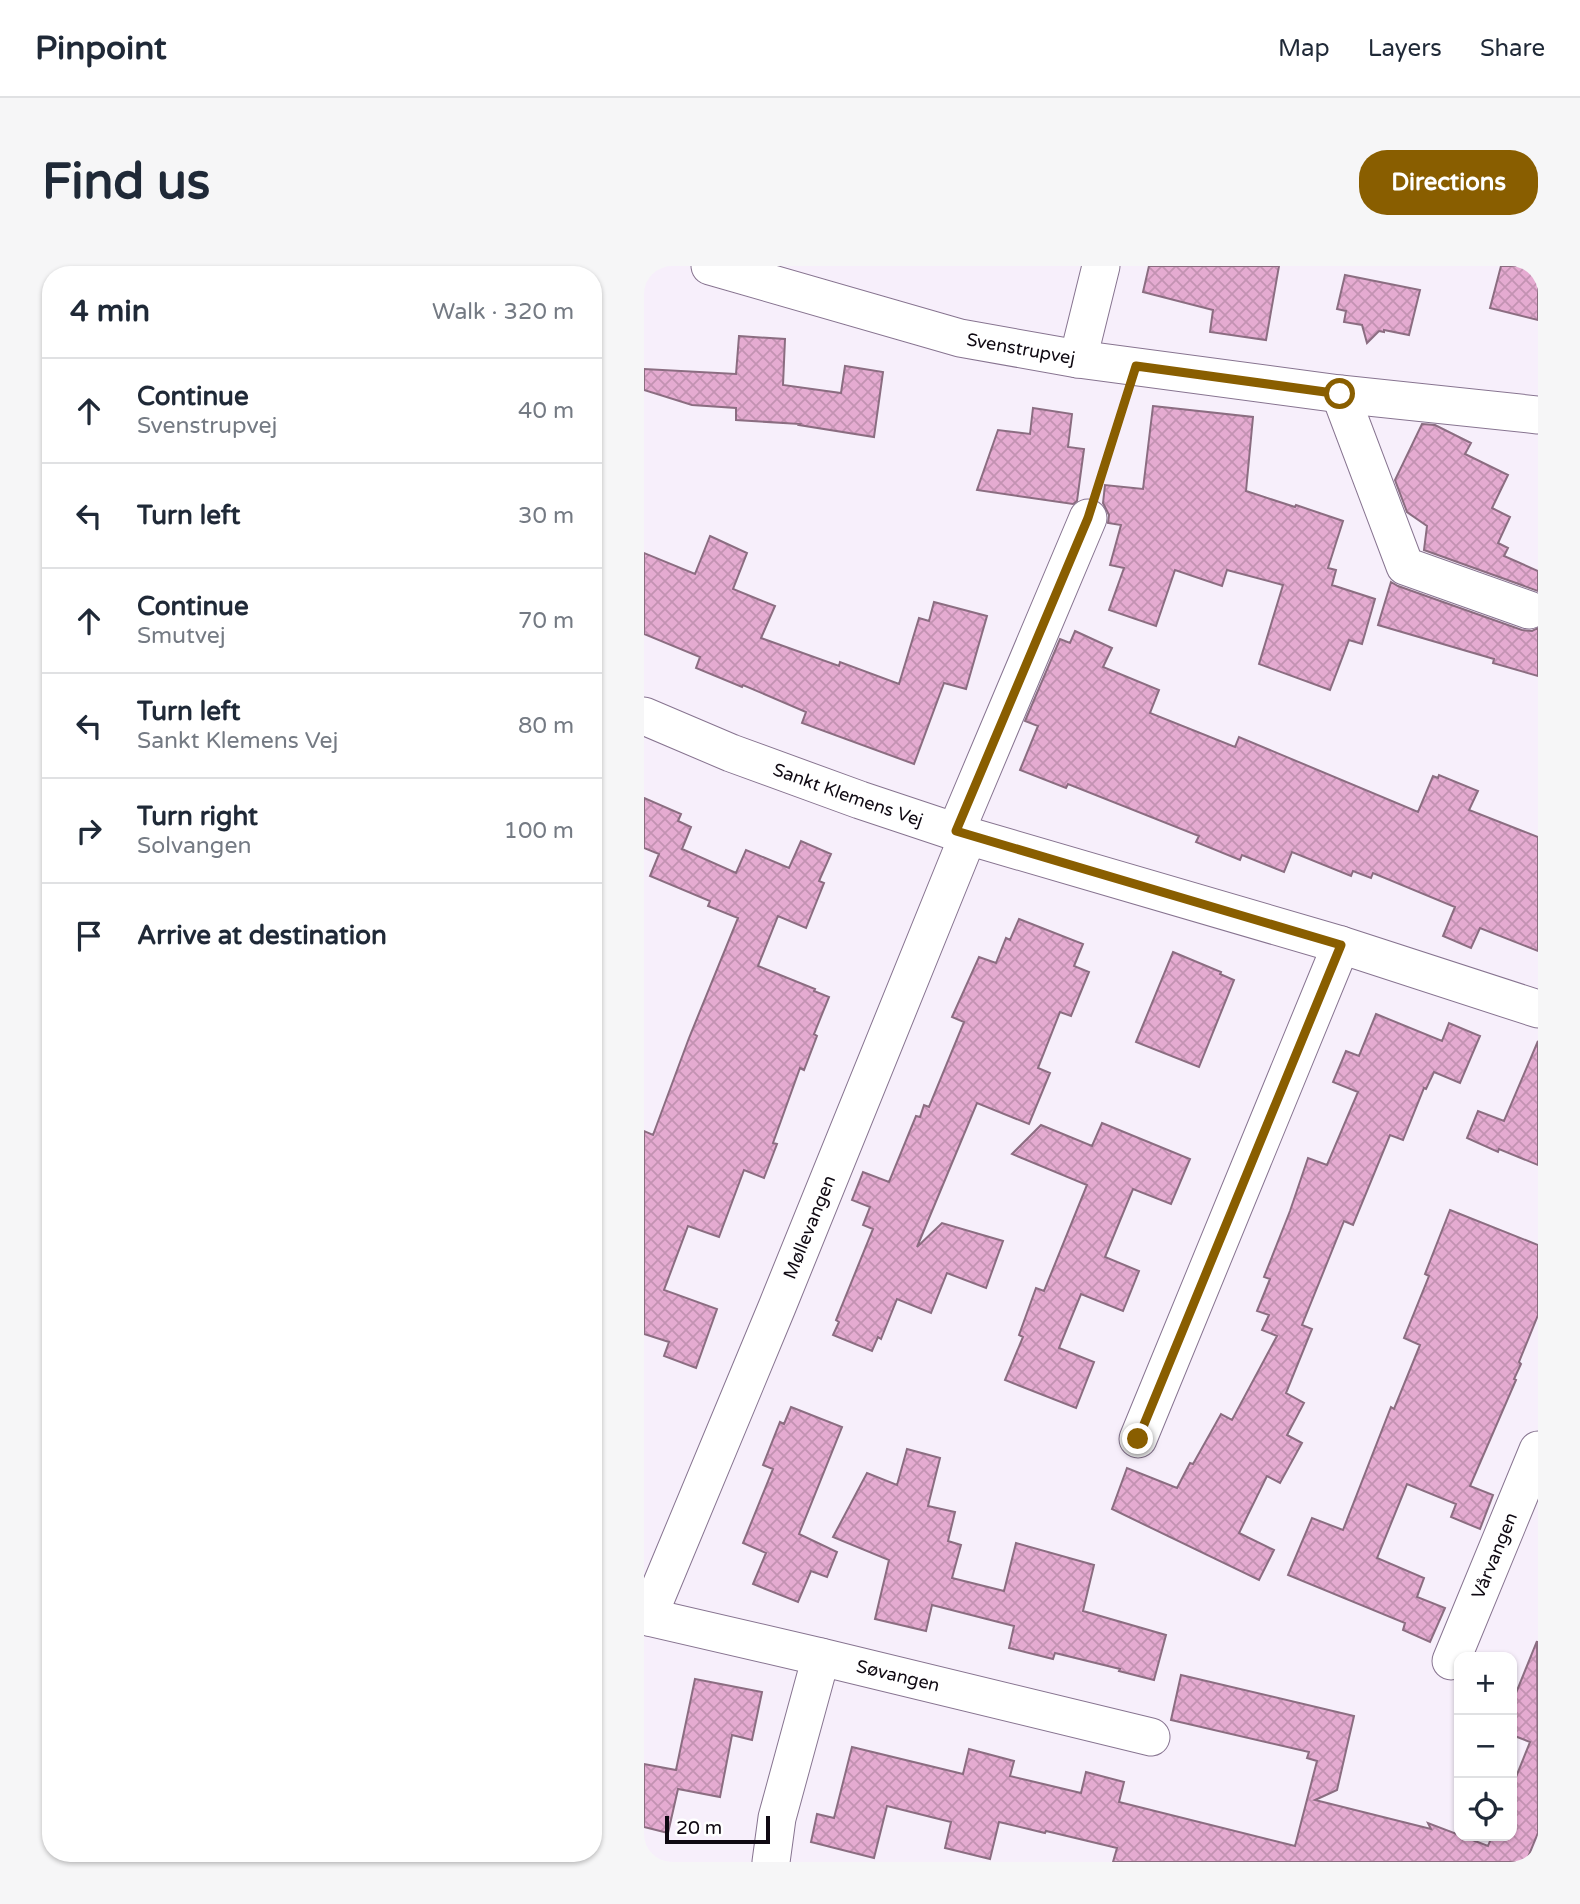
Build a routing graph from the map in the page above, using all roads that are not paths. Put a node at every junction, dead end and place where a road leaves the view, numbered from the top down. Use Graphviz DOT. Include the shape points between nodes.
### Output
graph roads {
  1 [pos="710,266"];
  2 [pos="1101,266"];
  3 [pos="1079,359"];
  4 [pos="1340,394"];
  5 [pos="1538,415"];
  6 [pos="1088,518"];
  7 [pos="1529,610"];
  8 [pos="644,716"];
  9 [pos="962,834"];
  10 [pos="1341,945"];
  11 [pos="1538,1009"];
  12 [pos="1138,1439"];
  13 [pos="1538,1450"];
  14 [pos="646,1616"];
  15 [pos="821,1657"];
  16 [pos="1451,1661"];
  17 [pos="1151,1737"];
  18 [pos="771,1862"];
  1 -- 3 [label="street, Svenstrupvej" via="960,338"];
  2 -- 3 [label="street"];
  3 -- 4 [label="street, Svenstrupvej"];
  4 -- 5 [label="street, Svenstrupvej"];
  4 -- 7 [label="street" via="1405,565"];
  6 -- 9 [label="street, Møllevangen"];
  8 -- 9 [label="street, Sankt Klemens Vej" via="731,753"];
  9 -- 10 [label="street, Sankt Klemens Vej"];
  9 -- 14 [label="street, Møllevangen" via="777,1307"];
  10 -- 11 [label="street, Sankt Klemens Vej"];
  10 -- 12 [label="street"];
  13 -- 16 [label="street, Vårvangen"];
  14 -- 15 [label="street, Søvangen"];
  15 -- 17 [label="street, Søvangen"];
  15 -- 18 [label="street" via="777,1818"];
}
